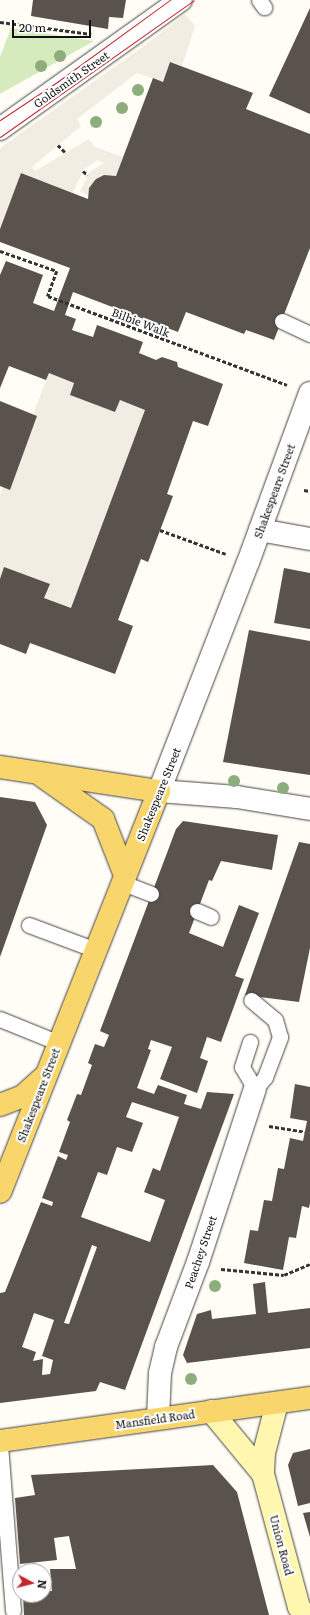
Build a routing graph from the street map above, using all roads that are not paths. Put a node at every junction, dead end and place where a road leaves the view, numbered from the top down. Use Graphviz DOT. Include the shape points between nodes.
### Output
graph roads {
  1 [pos="181,0"];
  2 [pos="0,129"];
  3 [pos="282,321"];
  4 [pos="310,334"];
  5 [pos="310,393"];
  6 [pos="260,530"];
  7 [pos="310,539"];
  8 [pos="0,767"];
  9 [pos="36,773"];
  10 [pos="159,790"];
  11 [pos="310,809"];
  12 [pos="124,879"];
  13 [pos="151,894"];
  14 [pos="29,925"];
  15 [pos="96,950"];
  16 [pos="251,1000"];
  17 [pos="0,1020"];
  18 [pos="250,1042"];
  19 [pos="59,1043"];
  20 [pos="45,1076"];
  21 [pos="255,1089"];
  22 [pos="0,1105"];
  23 [pos="0,1192"];
  24 [pos="310,1398"];
  25 [pos="277,1403"];
  26 [pos="211,1411"];
  27 [pos="158,1418"];
  28 [pos="0,1441"];
  29 [pos="0,1445"];
  30 [pos="263,1474"];
  31 [pos="13,1610"];
  32 [pos="304,1615"];
  1 -- 2 [label="street, Goldsmith Street"];
  3 -- 4 [label="lane"];
  5 -- 6 [label="street, Shakespeare Street"];
  6 -- 7 [label="street"];
  6 -- 10 [label="street, Shakespeare Street"];
  8 -- 9 [label="main road"];
  9 -- 10 [label="main road"];
  9 -- 12 [label="main road" via="103,820"];
  10 -- 11 [label="street" via="237,797"];
  10 -- 12 [label="main road, Shakespeare Street"];
  12 -- 13 [label="lane"];
  12 -- 15 [label="main road, Shakespeare Street"];
  14 -- 15 [label="lane"];
  15 -- 19 [label="main road, Shakespeare Street"];
  16 -- 21 [label="lane" via="275,1020 280,1037 264,1077"];
  17 -- 19 [label="lane"];
  18 -- 21 [label="lane" via="242,1067"];
  19 -- 20 [label="main road, Shakespeare Street"];
  20 -- 22 [label="main road" via="23,1096"];
  20 -- 23 [label="main road, Shakespeare Street"];
  21 -- 27 [label="street, Peachey Street" via="198,1262 166,1347 160,1373"];
  24 -- 25 [label="main road, Mansfield Road"];
  25 -- 26 [label="main road, Mansfield Road"];
  25 -- 30 [label="street, Union Road" via="264,1453"];
  26 -- 27 [label="main road, Mansfield Road"];
  26 -- 30 [label="street, Union Road"];
  27 -- 28 [label="main road, Mansfield Road"];
  29 -- 31 [label="lane"];
  30 -- 32 [label="street, Union Road" via="299,1607"];
}
